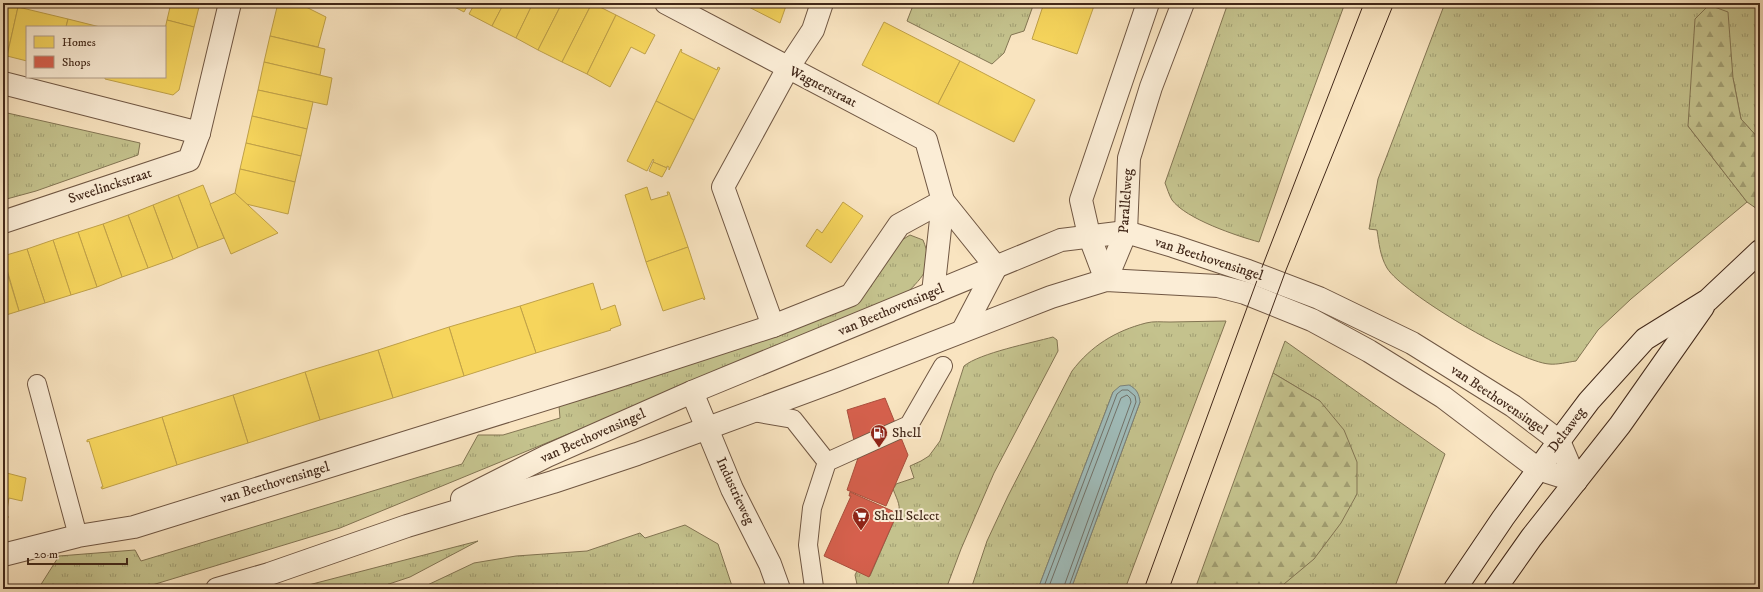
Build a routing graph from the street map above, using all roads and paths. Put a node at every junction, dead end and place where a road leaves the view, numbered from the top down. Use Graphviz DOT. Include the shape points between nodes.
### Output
graph roads {
  1 [pos="230,3"];
  2 [pos="666,3"];
  3 [pos="822,3"];
  4 [pos="1148,3"];
  5 [pos="1183,3"];
  6 [pos="788,68"];
  7 [pos="3,83"];
  8 [pos="199,133"];
  9 [pos="943,201"];
  10 [pos="3,222"];
  11 [pos="1126,232"];
  12 [pos="1089,235"];
  13 [pos="1760,251"];
  14 [pos="996,267"];
  15 [pos="1106,280"];
  16 [pos="933,293"];
  17 [pos="1708,300"];
  18 [pos="773,326"];
  19 [pos="963,330"];
  20 [pos="943,366"];
  21 [pos="37,384"];
  22 [pos="692,392"];
  23 [pos="753,412"];
  24 [pos="707,428"];
  25 [pos="1559,441"];
  26 [pos="827,462"];
  27 [pos="1538,469"];
  28 [pos="1576,481"];
  29 [pos="407,526"];
  30 [pos="78,536"];
  31 [pos="3,555"];
  32 [pos="217,589"];
  33 [pos="779,589"];
  34 [pos="813,589"];
  35 [pos="1455,589"];
  36 [pos="1495,589"];
  1 -- 8 [label="street, Sweelinckstraat"];
  2 -- 6 [label="street, Wagnerstraat"];
  3 -- 6 [label="street" via="812,30"];
  4 -- 12 [label="street" via="1081,200"];
  5 -- 11 [label="street, Parallelweg" via="1151,87 1129,158"];
  6 -- 9 [label="street, Wagnerstraat" via="926,140"];
  6 -- 18 [label="street" via="723,187"];
  7 -- 8 [label="street"];
  8 -- 10 [label="street, Sweelinckstraat" via="189,160"];
  9 -- 14 [label="street"];
  9 -- 16 [label="street"];
  9 -- 18 [label="street, van Beethovensingel" via="899,226 852,294"];
  11 -- 12 [label="street, van Beethovensingel"];
  11 -- 15 [label="street, Parallelweg"];
  11 -- 25 [label="street, van Beethovensingel" via="1248,271 1319,298 1412,343 1513,406"];
  12 -- 14 [label="street, van Beethovensingel" via="1061,240"];
  12 -- 15 [label="street"];
  13 -- 17 [label="street, Deltaweg"];
  14 -- 16 [label="street, van Beethovensingel"];
  14 -- 19 [label="street"];
  15 -- 19 [label="street, van Beethovensingel" via="1051,297"];
  15 -- 27 [label="street, van Beethovensingel" via="1218,286 1245,293 1312,320 1369,351 1443,398"];
  16 -- 22 [label="street, van Beethovensingel"];
  17 -- 25 [label="street, Deltaweg" via="1645,339 1589,401"];
  17 -- 28 [label="street, Deltaweg"];
  18 -- 30 [label="street, van Beethovensingel" via="134,527"];
  19 -- 23 [label="street, van Beethovensingel"];
  20 -- 26 [label="lane" via="908,425"];
  21 -- 30 [label="lane"];
  22 -- 24 [label="street, Industrieweg"];
  22 -- 29 [label="street, van Beethovensingel" via="547,456"];
  23 -- 24 [label="street, van Beethovensingel"];
  23 -- 26 [label="lane" via="793,419"];
  24 -- 29 [label="street, van Beethovensingel" via="553,482"];
  24 -- 33 [label="street, Industrieweg" via="732,489 770,564"];
  25 -- 27 [label="street, Deltaweg"];
  25 -- 28 [label="street, van Beethovensingel"];
  26 -- 34 [label="lane" via="812,508 808,545"];
  27 -- 28 [label="street, van Beethovensingel"];
  27 -- 35 [label="street, Deltaweg"];
  28 -- 36 [label="street, Deltaweg"];
  29 -- 32 [label="street, van Beethovensingel" via="269,574"];
  30 -- 31 [label="street, van Beethovensingel"];
}
